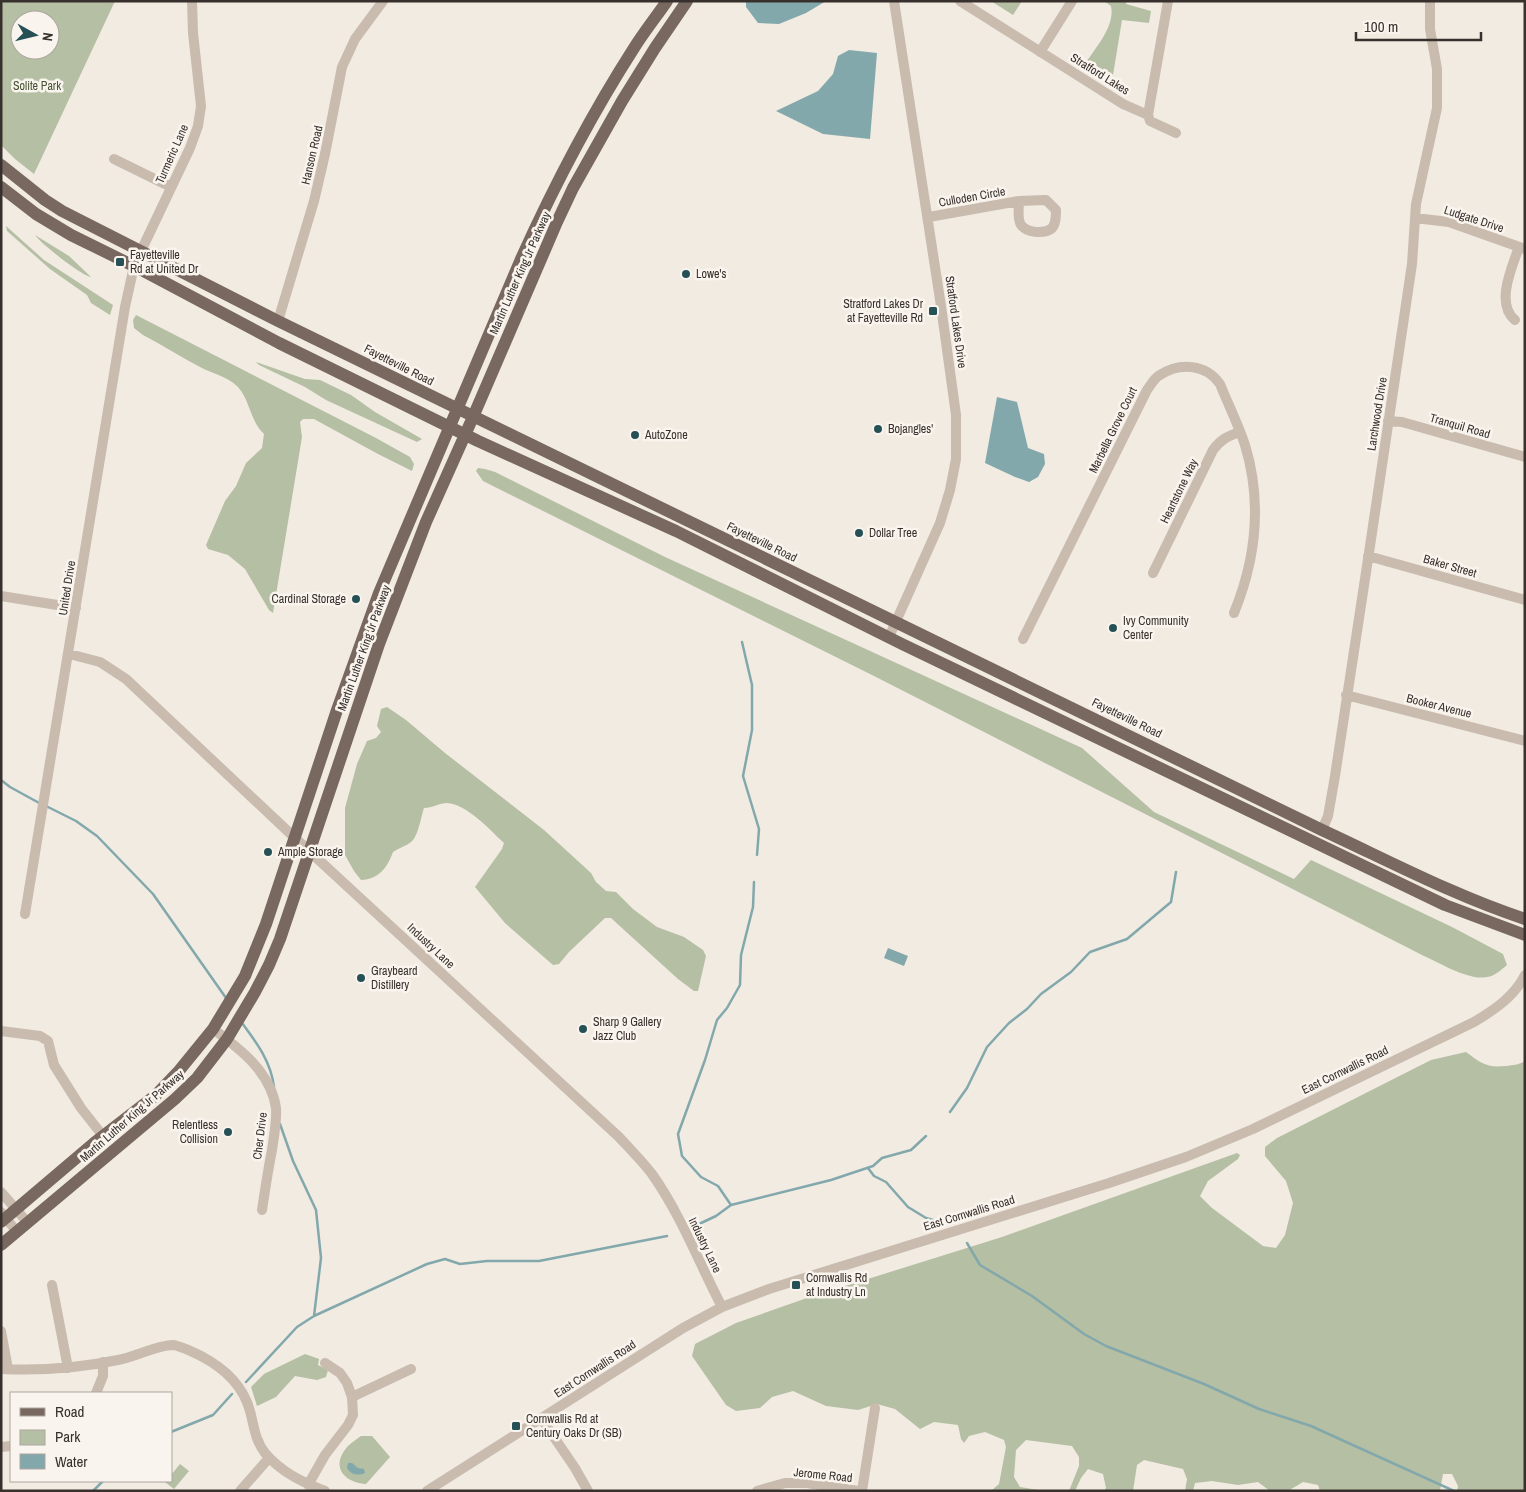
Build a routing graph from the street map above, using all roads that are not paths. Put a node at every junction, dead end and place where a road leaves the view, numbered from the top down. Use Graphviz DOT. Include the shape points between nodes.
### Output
graph roads {
  1 [pos="192,1"];
  2 [pos="383,1"];
  3 [pos="667,1"];
  4 [pos="687,1"];
  5 [pos="894,1"];
  6 [pos="960,1"];
  7 [pos="1072,1"];
  8 [pos="1168,1"];
  9 [pos="1430,1"];
  10 [pos="1040,52"];
  11 [pos="1148,114"];
  12 [pos="1176,132"];
  13 [pos="114,159"];
  14 [pos="1,165"];
  15 [pos="1,187"];
  16 [pos="171,187"];
  17 [pos="1019,201"];
  18 [pos="929,217"];
  19 [pos="1415,218"];
  20 [pos="1522,248"];
  21 [pos="141,252"];
  22 [pos="134,266"];
  23 [pos="1515,320"];
  24 [pos="278,321"];
  25 [pos="458,409"];
  26 [pos="473,417"];
  27 [pos="1388,421"];
  28 [pos="449,426"];
  29 [pos="1240,432"];
  30 [pos="465,434"];
  31 [pos="1525,457"];
  32 [pos="1368,556"];
  33 [pos="1153,573"];
  34 [pos="1,596"];
  35 [pos="1525,600"];
  36 [pos="76,608"];
  37 [pos="1234,613"];
  38 [pos="896,622"];
  39 [pos="889,637"];
  40 [pos="1023,639"];
  41 [pos="69,654"];
  42 [pos="1346,695"];
  43 [pos="1525,741"];
  44 [pos="1322,830"];
  45 [pos="295,838"];
  46 [pos="309,850"];
  47 [pos="25,914"];
  48 [pos="1525,919"];
  49 [pos="1525,935"];
  50 [pos="1525,975"];
  51 [pos="213,1028"];
  52 [pos="1,1031"];
  53 [pos="227,1040"];
  54 [pos="103,1136"];
  55 [pos="1,1192"];
  56 [pos="16,1209"];
  57 [pos="262,1210"];
  58 [pos="3,1217"];
  59 [pos="28,1223"];
  60 [pos="17,1232"];
  61 [pos="1,1245"];
  62 [pos="52,1286"];
  63 [pos="722,1307"];
  64 [pos="1,1331"];
  65 [pos="103,1362"];
  66 [pos="325,1363"];
  67 [pos="68,1368"];
  68 [pos="5,1369"];
  69 [pos="411,1369"];
  70 [pos="96,1392"];
  71 [pos="352,1397"];
  72 [pos="875,1408"];
  73 [pos="541,1418"];
  74 [pos="270,1458"];
  75 [pos="308,1484"];
  76 [pos="240,1491"];
  77 [pos="325,1491"];
  78 [pos="427,1491"];
  79 [pos="588,1491"];
  80 [pos="757,1491"];
  81 [pos="860,1491"];
  1 -- 16 [label="street, Turmeric Lane" via="200,118"];
  2 -- 24 [label="street, Hanson Road" via="355,39 342,66 312,210"];
  3 -- 25 [label="main road, Martin Luther King Jr Parkway" via="635,46 585,130 544,210"];
  4 -- 26 [label="main road, Martin Luther King Jr Parkway" via="622,101 573,188"];
  5 -- 18 [label="street, Stratford Lakes Drive"];
  6 -- 10 [label="street, Stratford Lakes"];
  7 -- 10 [label="street"];
  8 -- 11 [label="street"];
  9 -- 19 [label="street, Larchwood Drive" via="1430,29 1438,69 1437,108"];
  10 -- 11 [label="street, Stratford Lakes" via="1123,104"];
  11 -- 12 [label="street, Stratford Lakes" via="1150,121"];
  13 -- 16 [label="street"];
  14 -- 21 [label="main road, Fayetteville Road" via="62,211"];
  15 -- 22 [label="main road" via="71,235"];
  16 -- 21 [label="street, Turmeric Lane"];
  17 -- 18 [label="street, Culloden Circle"];
  18 -- 38 [label="street, Stratford Lakes Drive" via="956,415 956,459 940,522"];
  19 -- 20 [label="street, Ludgate Drive" via="1449,222"];
  19 -- 27 [label="street, Larchwood Drive" via="1412,264"];
  20 -- 23 [label="street" via="1509,278 1505,303"];
  21 -- 24 [label="main road, Fayetteville Road"];
  22 -- 28 [label="main road" via="279,343"];
  22 -- 36 [label="street, United Drive"];
  24 -- 25 [label="main road, Fayetteville Road"];
  25 -- 26 [label="main road, Fayetteville Road"];
  25 -- 28 [label="main road, Martin Luther King Jr Parkway"];
  26 -- 30 [label="main road, Martin Luther King Jr Parkway"];
  26 -- 38 [label="main road, Fayetteville Road"];
  27 -- 31 [label="street, Tranquil Road" via="1402,422"];
  27 -- 32 [label="street, Larchwood Drive"];
  28 -- 30 [label="main road"];
  28 -- 45 [label="main road, Martin Luther King Jr Parkway" via="379,593"];
  29 -- 33 [label="street, Heartstone Way" via="1219,441 1213,450"];
  29 -- 37 [label="street, Marbella Grove Court" via="1253,479 1255,515 1249,572"];
  29 -- 40 [label="street, Marbella Grove Court" via="1215,377 1197,367 1186,366 1158,375 1147,390"];
  30 -- 39 [label="main road" via="652,520"];
  30 -- 46 [label="main road, Martin Luther King Jr Parkway" via="426,522 379,644"];
  32 -- 35 [label="street, Baker Street"];
  32 -- 42 [label="street, Larchwood Drive"];
  34 -- 36 [label="street"];
  36 -- 41 [label="street, United Drive"];
  38 -- 39 [label="street, Stratford Lakes Drive"];
  38 -- 44 [label="main road, Fayetteville Road"];
  39 -- 49 [label="main road" via="1445,905"];
  41 -- 45 [label="street, Industry Lane" via="100,662 126,679"];
  41 -- 47 [label="street, United Drive"];
  42 -- 43 [label="street, Booker Avenue"];
  42 -- 44 [label="street, Larchwood Drive" via="1328,816"];
  44 -- 48 [label="main road, Fayetteville Road" via="1440,886"];
  45 -- 46 [label="street, Industry Lane"];
  45 -- 51 [label="main road, Martin Luther King Jr Parkway" via="254,957"];
  46 -- 53 [label="main road, Martin Luther King Jr Parkway" via="269,965"];
  46 -- 63 [label="street, Industry Lane" via="642,1161 674,1210"];
  50 -- 63 [label="street, East Cornwallis Road" via="1507,999 1474,1022 1186,1157 769,1288"];
  51 -- 53 [label="street, Cher Drive"];
  51 -- 54 [label="main road, Martin Luther King Jr Parkway" via="156,1095"];
  52 -- 54 [label="street" via="40,1036 48,1041 54,1065 80,1108"];
  53 -- 57 [label="street, Cher Drive" via="264,1077 276,1106"];
  53 -- 59 [label="main road, Martin Luther King Jr Parkway" via="197,1078 175,1099"];
  54 -- 56 [label="main road, Martin Luther King Jr Parkway"];
  55 -- 56 [label="street"];
  56 -- 58 [label="main road, Martin Luther King Jr Parkway"];
  56 -- 59 [label="street"];
  58 -- 60 [label="street"];
  59 -- 60 [label="main road, Martin Luther King Jr Parkway"];
  60 -- 61 [label="main road, Martin Luther King Jr Parkway"];
  62 -- 67 [label="street"];
  63 -- 73 [label="street, East Cornwallis Road"];
  64 -- 68 [label="street"];
  65 -- 67 [label="street"];
  65 -- 70 [label="street" via="103,1376"];
  65 -- 74 [label="street" via="174,1345 215,1363 230,1376 245,1397 254,1434"];
  66 -- 71 [label="street" via="340,1373"];
  67 -- 68 [label="street"];
  69 -- 71 [label="street"];
  71 -- 75 [label="street" via="351,1420"];
  72 -- 81 [label="street"];
  73 -- 78 [label="street, East Cornwallis Road"];
  73 -- 79 [label="street"];
  74 -- 75 [label="street" via="286,1472"];
  74 -- 76 [label="street"];
  75 -- 77 [label="street"];
  80 -- 81 [label="street, Jerome Road" via="807,1483"];
}
